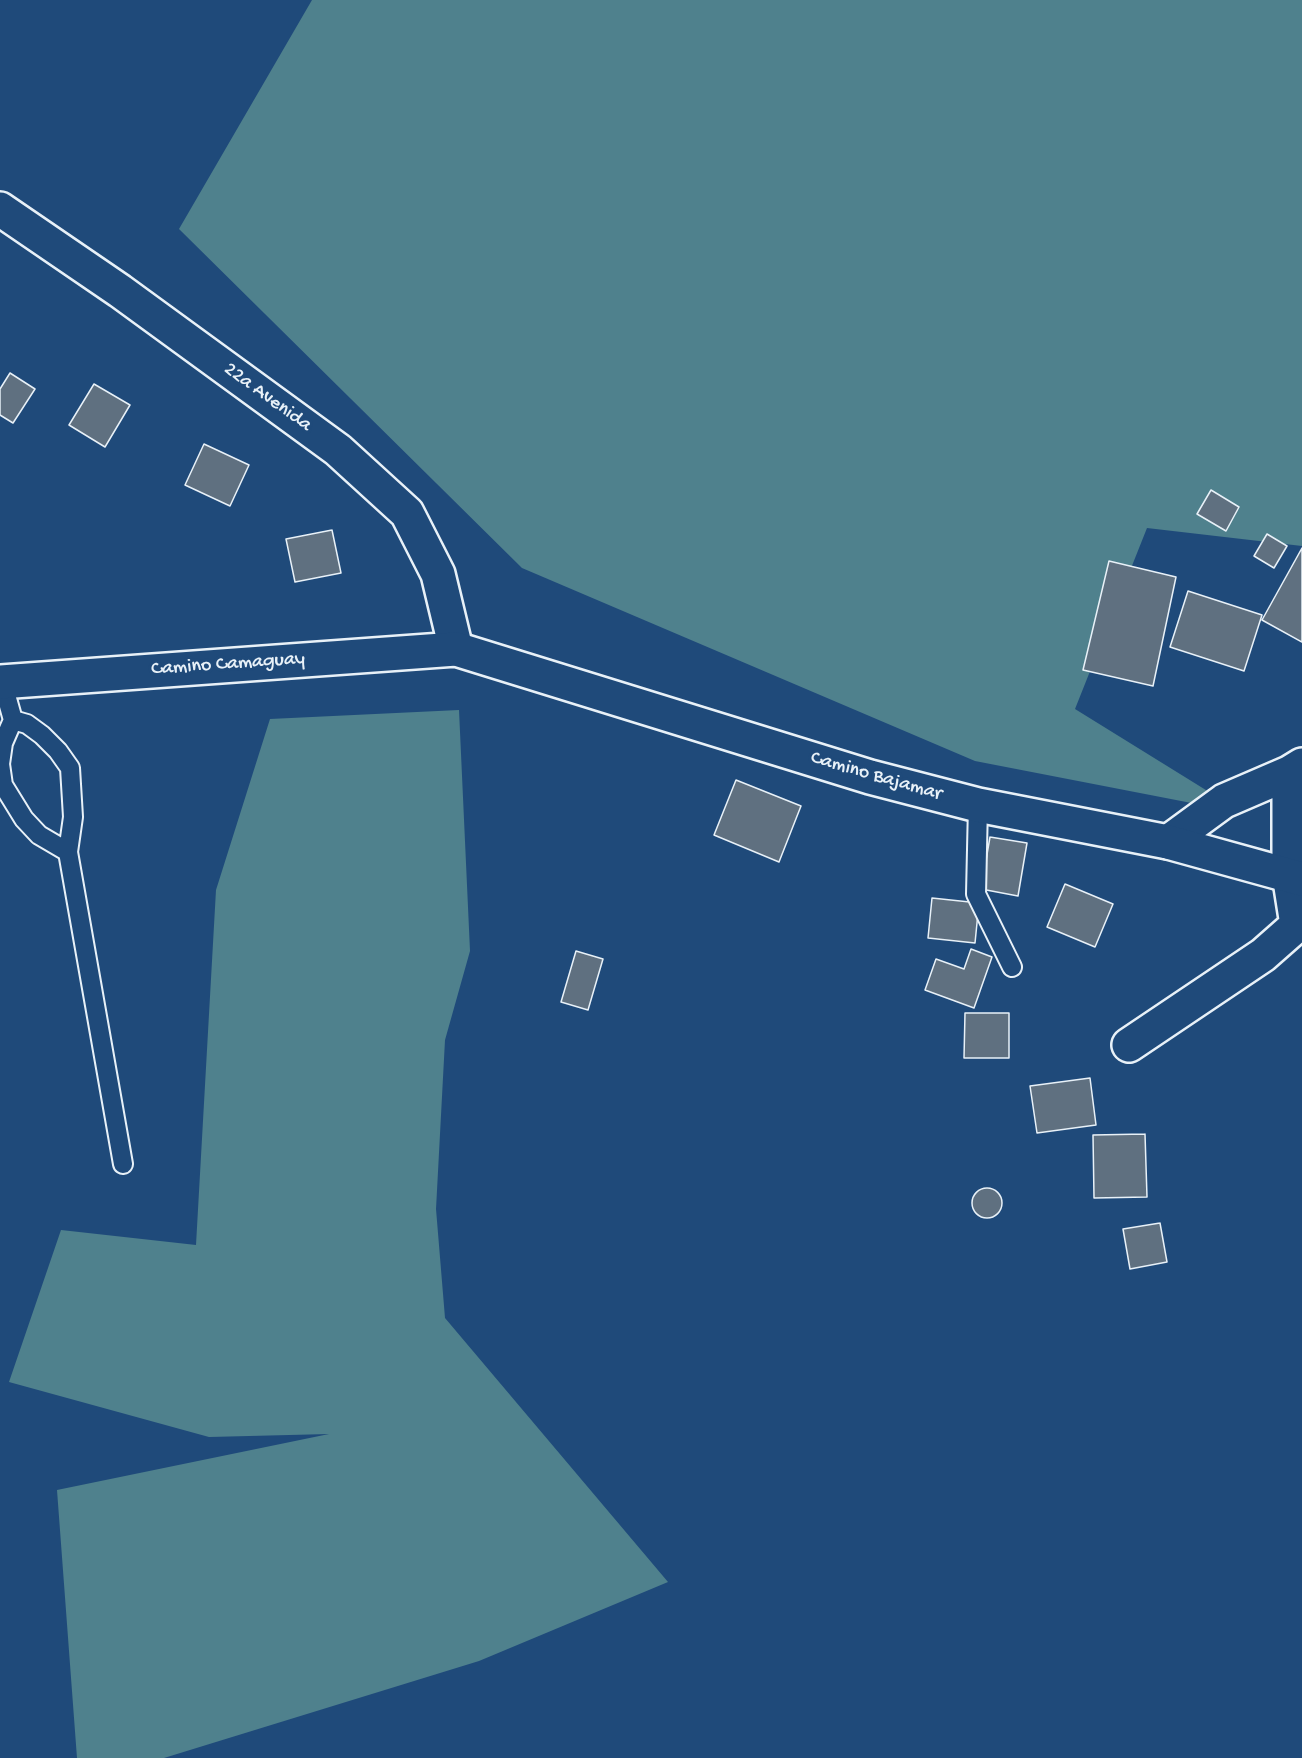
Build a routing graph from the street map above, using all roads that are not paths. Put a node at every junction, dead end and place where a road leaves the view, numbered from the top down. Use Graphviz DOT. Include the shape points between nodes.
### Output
graph roads {
  1 [pos="0,209"];
  2 [pos="456,649"];
  3 [pos="1,682"];
  4 [pos="14,720"];
  5 [pos="1296,769"];
  6 [pos="978,806"];
  7 [pos="1168,842"];
  8 [pos="69,852"];
  9 [pos="1295,877"];
  10 [pos="1012,967"];
  11 [pos="1129,1045"];
  12 [pos="123,1164"];
  1 -- 2 [label="street, 22a Avenida" via="338,450 407,513 438,574"];
  2 -- 3 [label="street, Camino Camaguay"];
  2 -- 6 [label="street, Camino Bajamar" via="870,777"];
  3 -- 4 [label="lane"];
  4 -- 8 [label="lane" via="42,735 70,768 73,817"];
  4 -- 8 [label="lane" via="3,742 3,785 39,835"];
  5 -- 7 [label="street" via="1224,801"];
  5 -- 9 [label="street"];
  6 -- 7 [label="street, Camino Bajamar"];
  6 -- 10 [label="lane" via="976,894"];
  7 -- 9 [label="street, Camino Bajamar"];
  8 -- 12 [label="lane"];
  9 -- 11 [label="street" via="1297,925 1263,955"];
}
